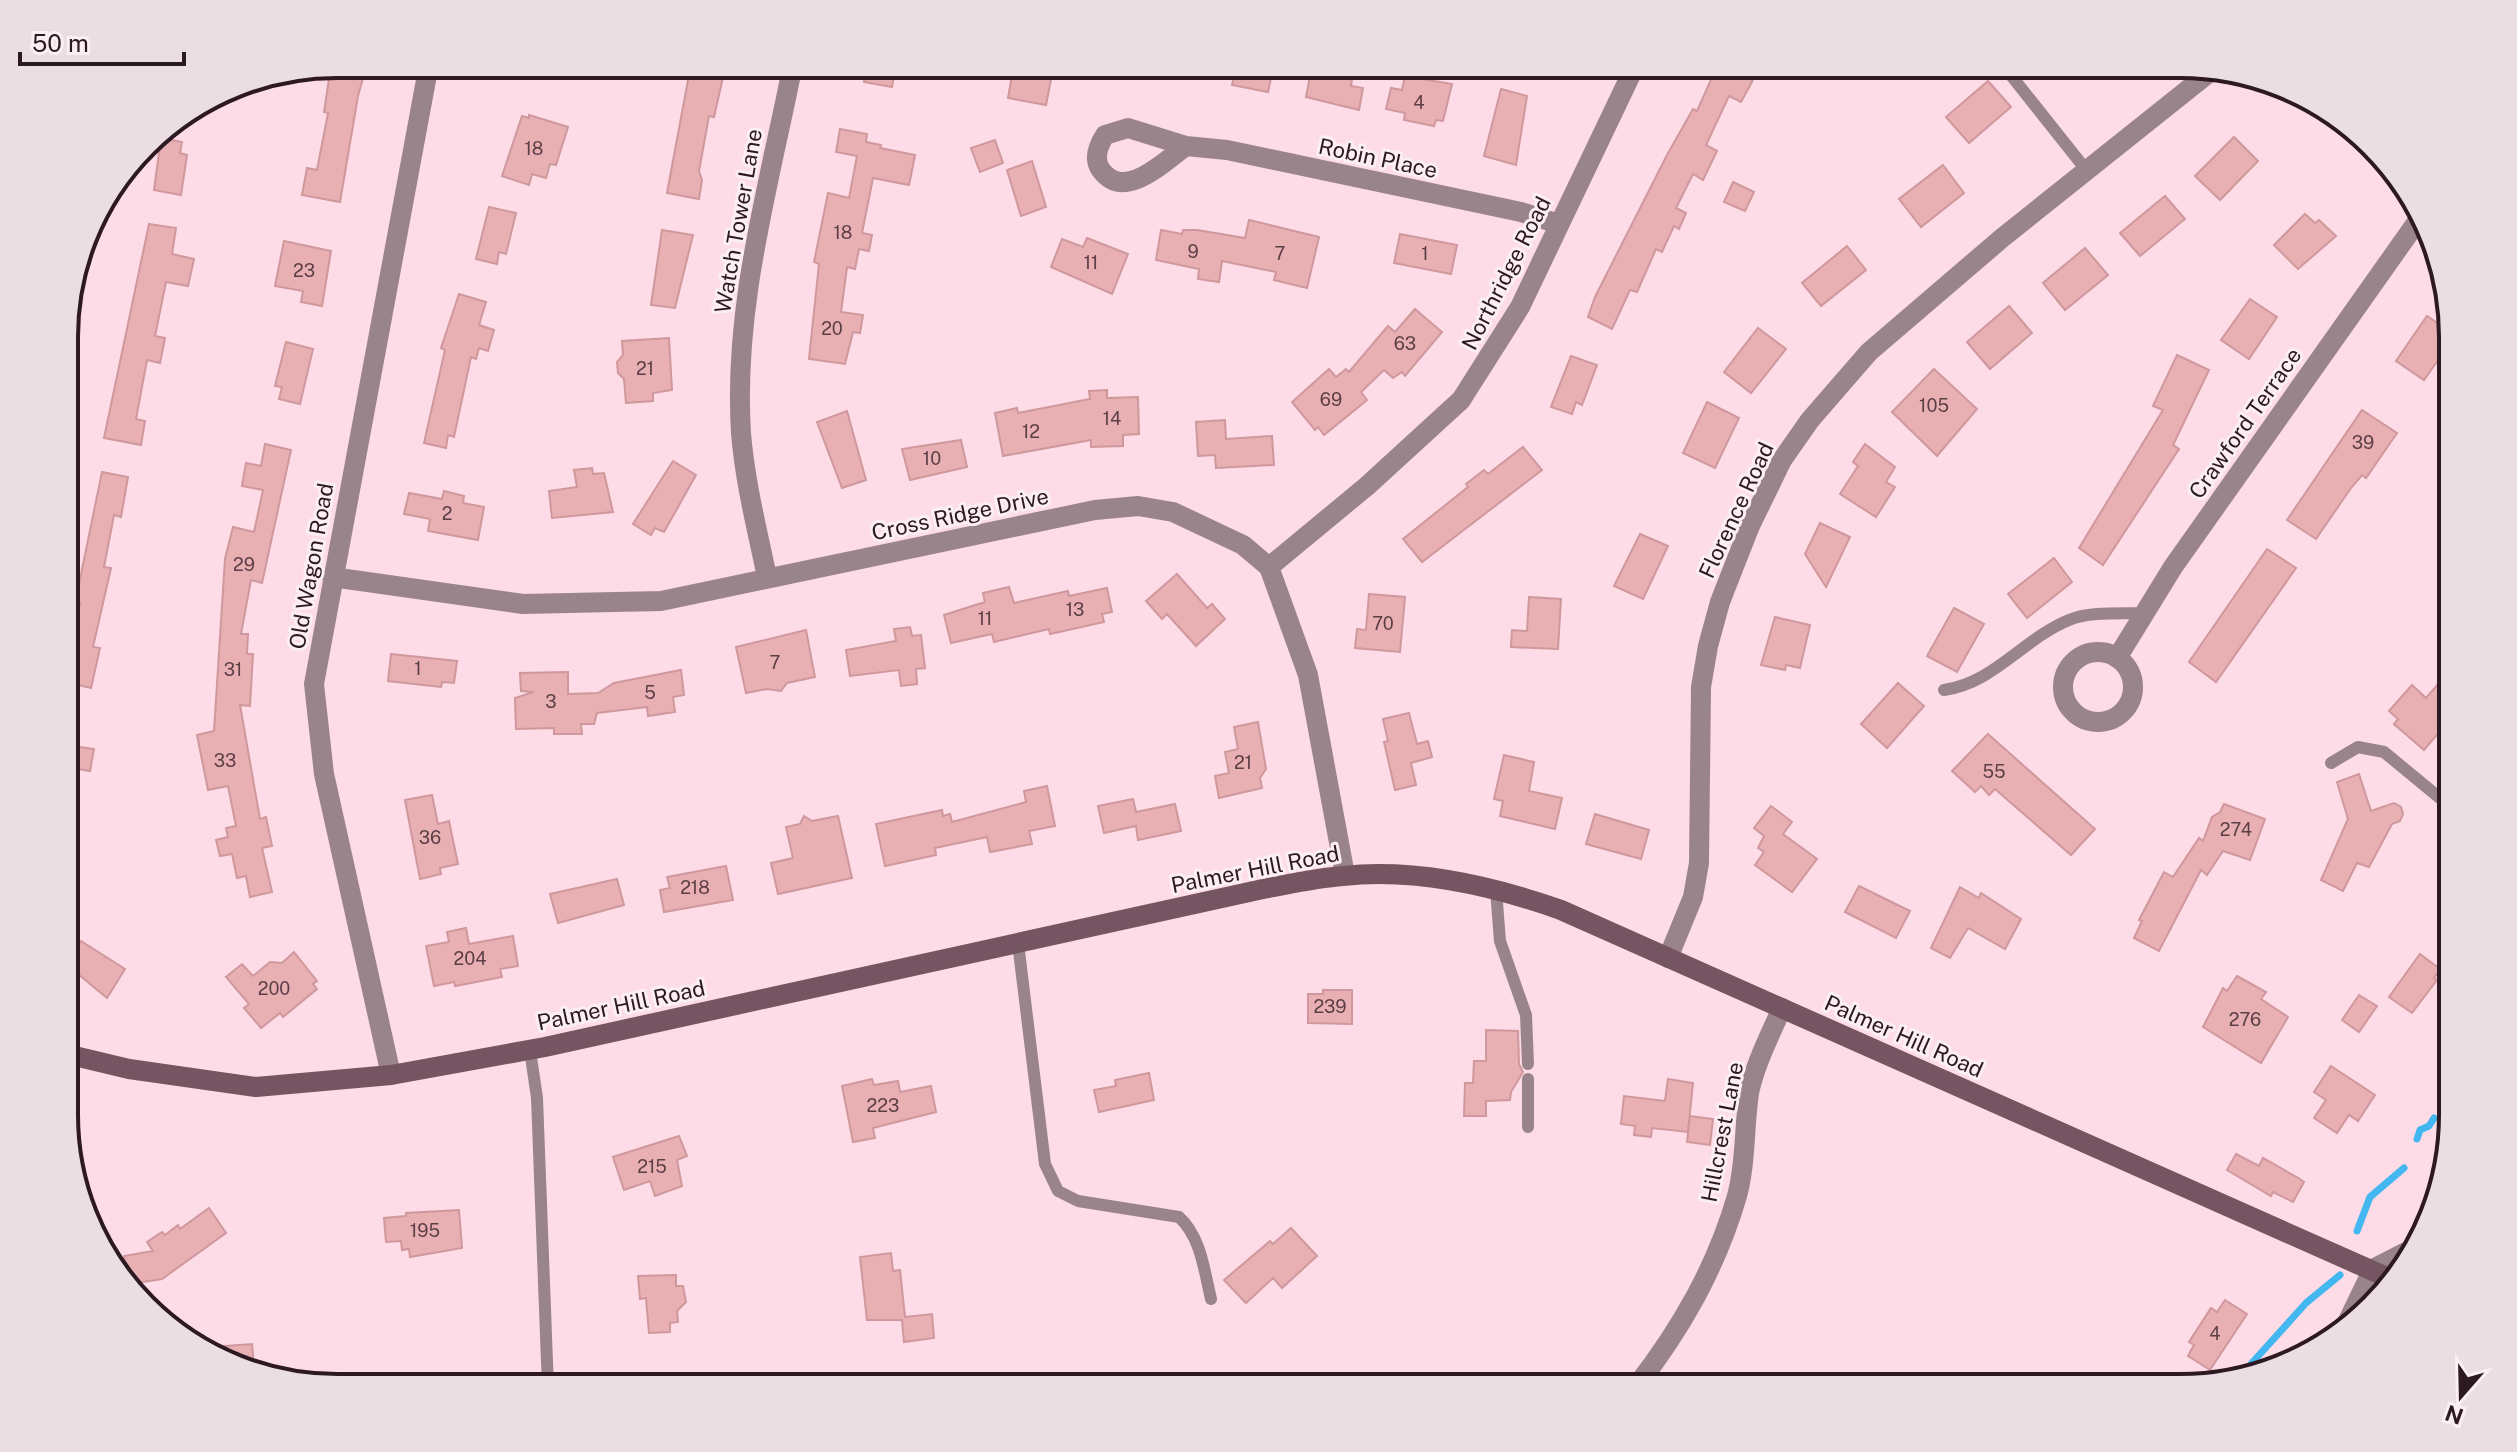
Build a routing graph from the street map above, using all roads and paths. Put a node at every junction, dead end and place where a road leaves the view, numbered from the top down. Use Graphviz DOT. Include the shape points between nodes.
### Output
graph roads {
  1 [pos="426,78"];
  2 [pos="790,78"];
  3 [pos="1629,78"];
  4 [pos="2013,78"];
  5 [pos="2201,79"];
  6 [pos="1186,146"];
  7 [pos="2087,171"];
  8 [pos="1559,224"];
  9 [pos="2414,227"];
  10 [pos="1269,567"];
  11 [pos="332,577"];
  12 [pos="767,577"];
  13 [pos="2145,613"];
  14 [pos="2117,658"];
  15 [pos="1944,690"];
  16 [pos="2331,763"];
  17 [pos="2438,796"];
  18 [pos="1345,875"];
  19 [pos="1496,890"];
  20 [pos="1018,943"];
  21 [pos="1668,958"];
  22 [pos="1782,1008"];
  23 [pos="530,1050"];
  24 [pos="78,1057"];
  25 [pos="1528,1064"];
  26 [pos="391,1075"];
  27 [pos="1528,1079"];
  28 [pos="1528,1127"];
  29 [pos="2382,1274"];
  30 [pos="1211,1299"];
  31 [pos="1646,1373"];
  32 [pos="547,1374"];
  1 -- 11 [label="street, Old Wagon Road"];
  2 -- 12 [label="street, Watch Tower Lane" via="743,316 741,429"];
  3 -- 8 [label="street, Northridge Road"];
  4 -- 7 [label="lane"];
  5 -- 7 [label="street, Florence Road"];
  6 -- 8 [label="street, Robin Place"];
  7 -- 21 [label="street, Florence Road" via="1869,352 1782,460 1749,528 1708,646 1701,687 1699,863 1693,897"];
  8 -- 10 [label="street, Northridge Road" via="1520,307 1461,400"];
  9 -- 13 [label="street, Crawford Terrace"];
  10 -- 12 [label="street, Cross Ridge Drive" via="1208,525 1138,506 1095,510"];
  10 -- 18 [label="street" via="1308,675"];
  11 -- 12 [label="street, Cross Ridge Drive" via="523,604 601,605 661,601"];
  11 -- 26 [label="street, Old Wagon Road" via="314,684 317,731"];
  13 -- 14 [label="street, Crawford Terrace"];
  13 -- 15 [label="lane" via="2072,619 2030,641 1995,670 1962,688"];
  16 -- 17 [label="lane" via="2358,747 2384,752"];
  18 -- 19 [label="main road, Palmer Hill Road" via="1436,879"];
  18 -- 20 [label="main road, Palmer Hill Road"];
  19 -- 21 [label="main road, Palmer Hill Road" via="1561,910"];
  19 -- 25 [label="lane" via="1500,941 1526,1015"];
  20 -- 23 [label="main road, Palmer Hill Road"];
  20 -- 30 [label="lane" via="1045,1164 1058,1191 1078,1201 1179,1217 1197,1242"];
  21 -- 22 [label="main road, Palmer Hill Road"];
  22 -- 29 [label="main road, Palmer Hill Road"];
  22 -- 31 [label="street, Hillcrest Lane" via="1750,1091 1741,1177 1719,1249 1669,1344"];
  23 -- 26 [label="main road, Palmer Hill Road"];
  23 -- 32 [label="lane" via="537,1098"];
  24 -- 26 [label="main road, Palmer Hill Road" via="256,1087"];
  27 -- 28 [label="lane"];
}
